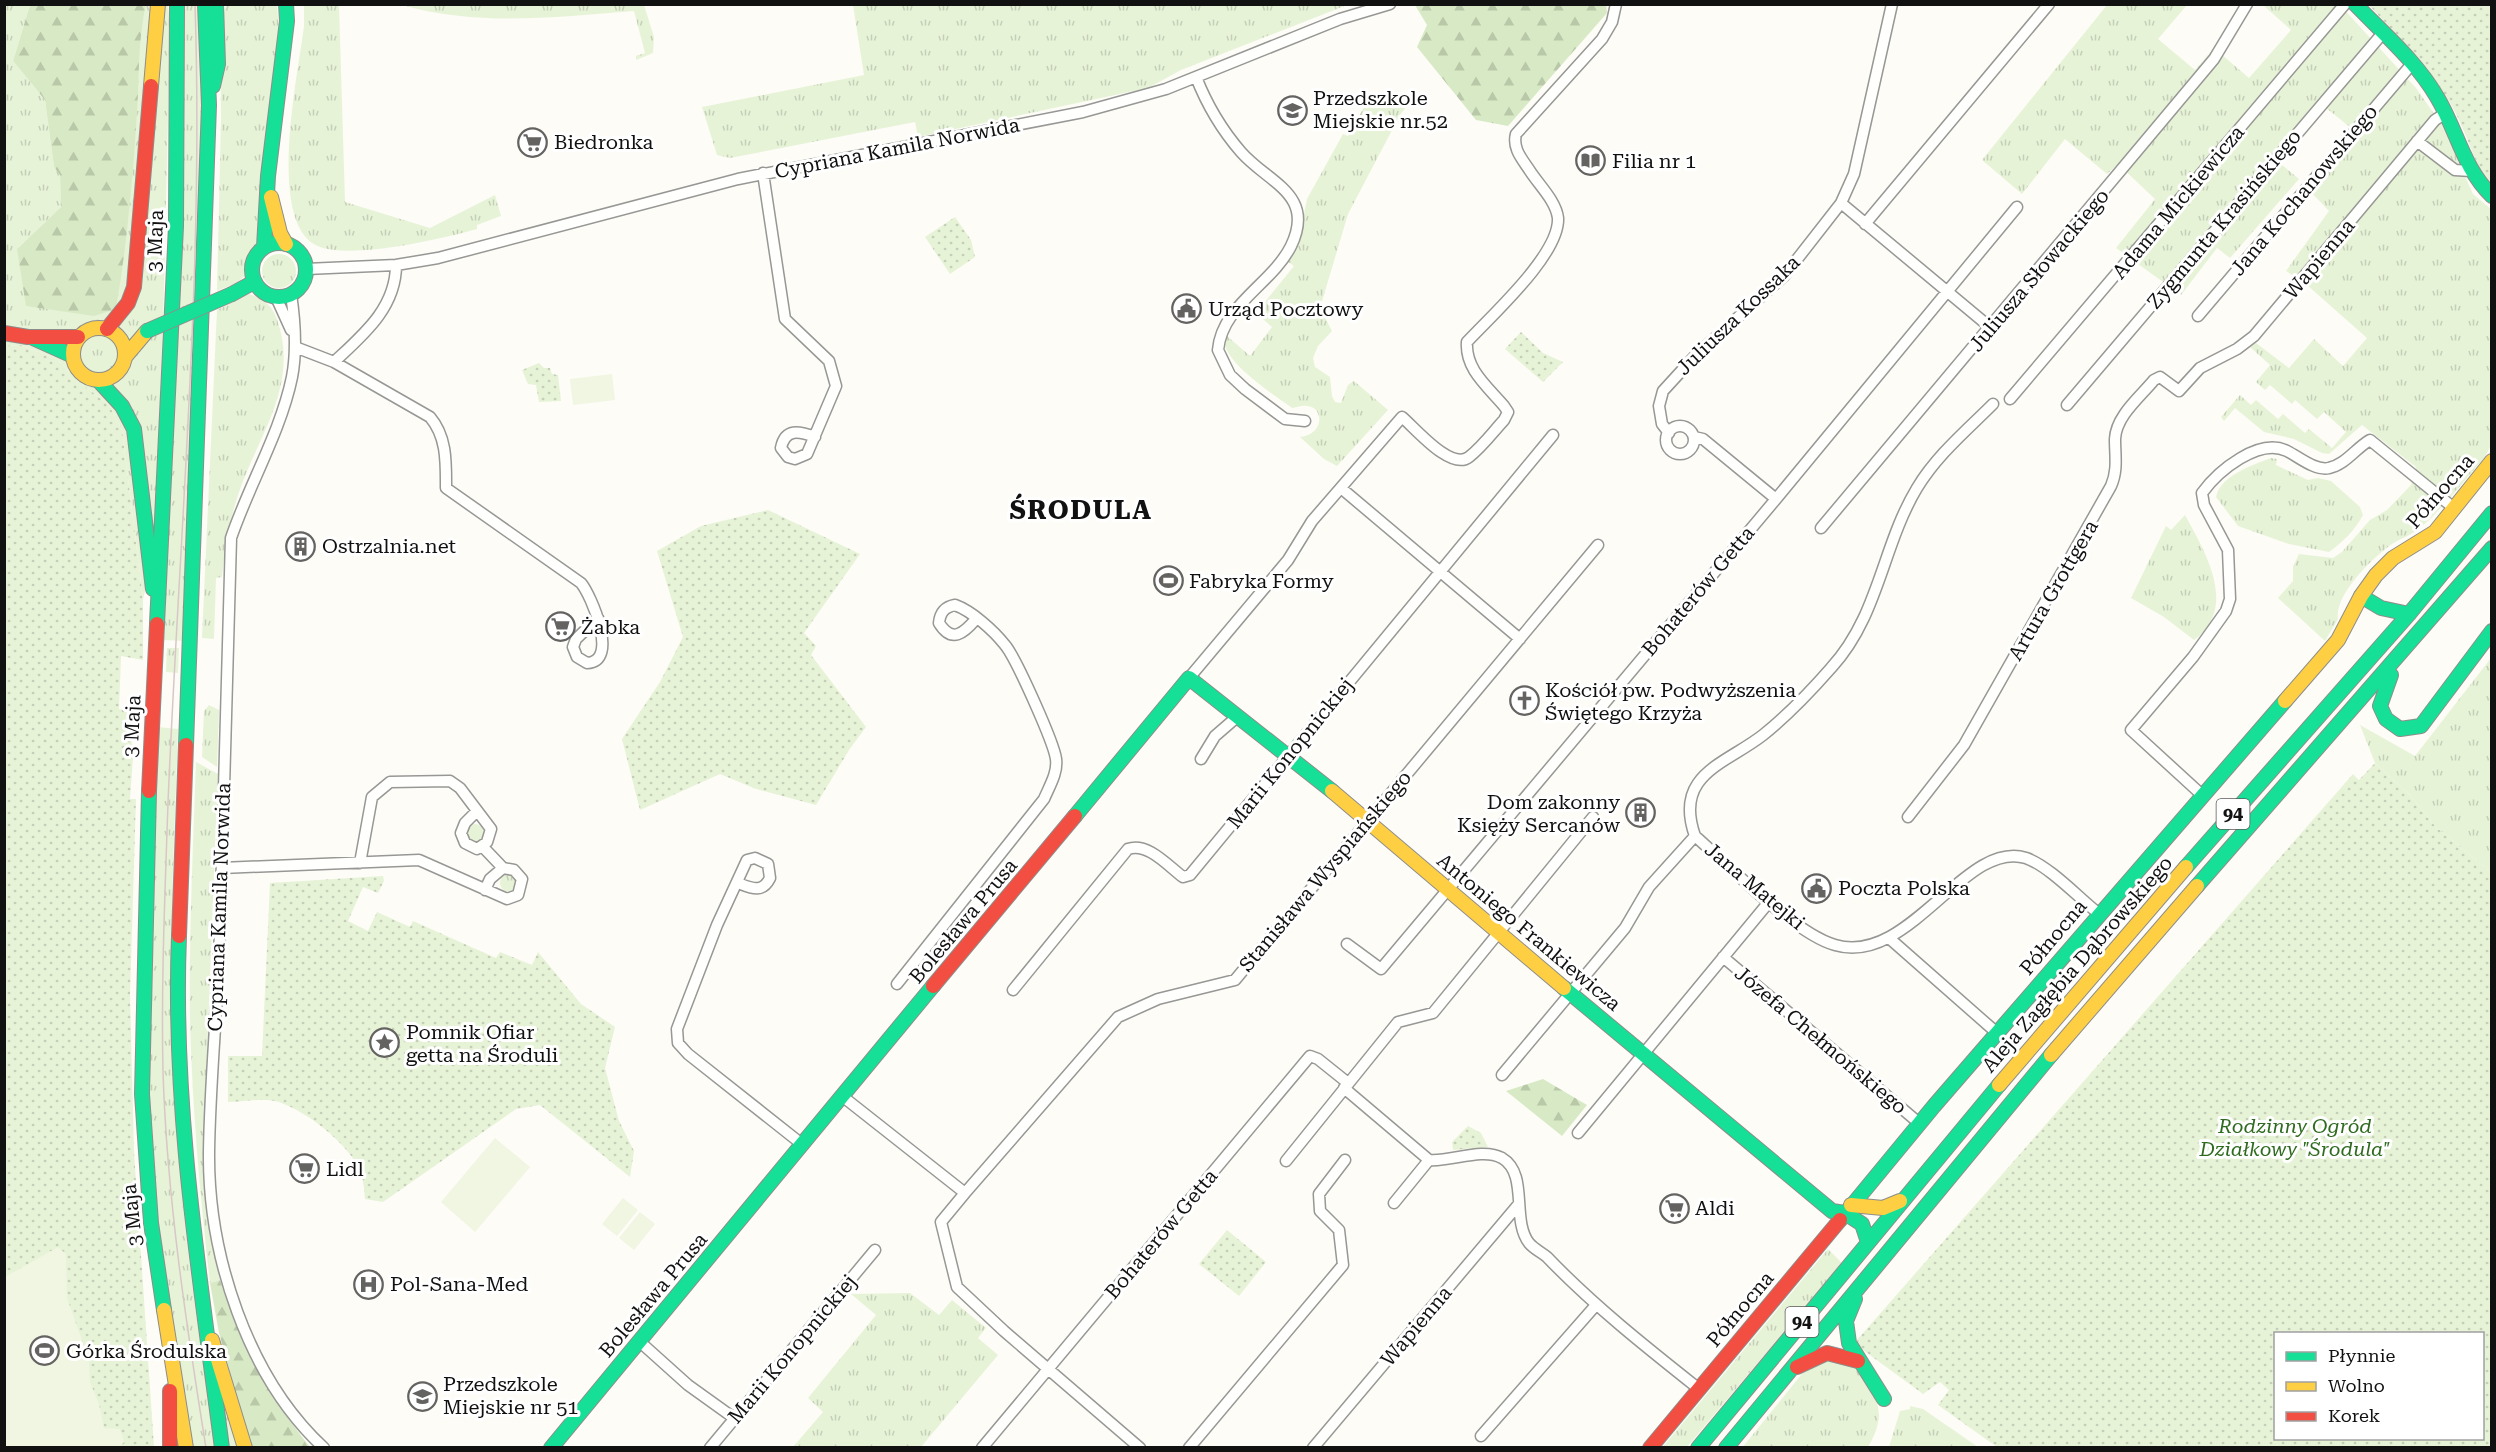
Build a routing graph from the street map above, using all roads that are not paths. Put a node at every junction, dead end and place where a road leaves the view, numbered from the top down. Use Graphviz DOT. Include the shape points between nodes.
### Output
graph roads {
  1 [pos="158,4"];
  2 [pos="177,4"];
  3 [pos="286,4"];
  4 [pos="1390,4"];
  5 [pos="1616,4"];
  6 [pos="1892,4"];
  7 [pos="2049,4"];
  8 [pos="2247,4"];
  9 [pos="2345,4"];
  10 [pos="2355,4"];
  11 [pos="214,6"];
  12 [pos="2382,34"];
  13 [pos="2411,64"];
  14 [pos="1196,77"];
  15 [pos="2446,113"];
  16 [pos="2417,141"];
  17 [pos="2471,171"];
  18 [pos="763,173"];
  19 [pos="269,189"];
  20 [pos="2492,196"];
  21 [pos="1841,202"];
  22 [pos="2017,207"];
  23 [pos="1865,224"];
  24 [pos="286,244"];
  25 [pos="264,247"];
  26 [pos="396,265"];
  27 [pos="306,270"];
  28 [pos="254,282"];
  29 [pos="1948,291"];
  30 [pos="291,294"];
  31 [pos="276,297"];
  32 [pos="2198,316"];
  33 [pos="1990,328"];
  34 [pos="147,331"];
  35 [pos="112,332"];
  36 [pos="4,333"];
  37 [pos="28,337"];
  38 [pos="78,337"];
  39 [pos="295,347"];
  40 [pos="73,356"];
  41 [pos="125,357"];
  42 [pos="334,362"];
  43 [pos="98,380"];
  44 [pos="2179,391"];
  45 [pos="2010,399"];
  46 [pos="1993,404"];
  47 [pos="2067,405"];
  48 [pos="1305,421"];
  49 [pos="1669,433"];
  50 [pos="1553,435"];
  51 [pos="815,436"];
  52 [pos="1694,438"];
  53 [pos="2492,461"];
  54 [pos="1341,488"];
  55 [pos="1776,499"];
  56 [pos="2455,509"];
  57 [pos="2492,513"];
  58 [pos="1821,528"];
  59 [pos="1598,545"];
  60 [pos="2492,548"];
  61 [pos="1440,572"];
  62 [pos="2361,596"];
  63 [pos="157,612"];
  64 [pos="2409,614"];
  65 [pos="598,618"];
  66 [pos="976,619"];
  67 [pos="2492,632"];
  68 [pos="1520,639"];
  69 [pos="2400,657"];
  70 [pos="1189,678"];
  71 [pos="1237,717"];
  72 [pos="1288,756"];
  73 [pos="1201,759"];
  74 [pos="2202,795"];
  75 [pos="477,811"];
  76 [pos="1593,817"];
  77 [pos="1908,817"];
  78 [pos="1368,819"];
  79 [pos="1695,836"];
  80 [pos="483,847"];
  81 [pos="360,863"];
  82 [pos="222,868"];
  83 [pos="503,868"];
  84 [pos="738,883"];
  85 [pos="1448,889"];
  86 [pos="485,890"];
  87 [pos="1769,902"];
  88 [pos="2098,914"];
  89 [pos="1497,933"];
  90 [pos="1889,938"];
  91 [pos="1347,944"];
  92 [pos="1724,957"];
  93 [pos="897,984"];
  94 [pos="1013,990"];
  95 [pos="1572,993"];
  96 [pos="1997,1033"];
  97 [pos="1643,1054"];
  98 [pos="1502,1075"];
  99 [pos="1346,1086"];
  100 [pos="842,1096"];
  101 [pos="1919,1123"];
  102 [pos="1578,1133"];
  103 [pos="803,1144"];
  104 [pos="1345,1160"];
  105 [pos="1429,1160"];
  106 [pos="1286,1161"];
  107 [pos="965,1193"];
  108 [pos="1905,1197"];
  109 [pos="1394,1203"];
  110 [pos="1518,1205"];
  111 [pos="1848,1209"];
  112 [pos="1868,1242"];
  113 [pos="875,1250"];
  114 [pos="1858,1287"];
  115 [pos="1596,1305"];
  116 [pos="202,1312"];
  117 [pos="639,1341"];
  118 [pos="170,1350"];
  119 [pos="1858,1361"];
  120 [pos="1048,1369"];
  121 [pos="1789,1371"];
  122 [pos="1698,1389"];
  123 [pos="1884,1399"];
  124 [pos="734,1418"];
  125 [pos="1481,1436"];
  126 [pos="170,1448"];
  127 [pos="186,1448"];
  128 [pos="222,1448"];
  129 [pos="245,1448"];
  130 [pos="324,1448"];
  131 [pos="551,1448"];
  132 [pos="710,1448"];
  133 [pos="982,1448"];
  134 [pos="1140,1448"];
  135 [pos="1189,1448"];
  136 [pos="1313,1448"];
  137 [pos="1650,1448"];
  138 [pos="1698,1448"];
  139 [pos="1726,1448"];
  1 -- 35 [label="main road" via="134,287"];
  2 -- 63 [label="main road, 3 Maja" via="176,226"];
  3 -- 19 [label="main road"];
  4 -- 14 [label="street, Cypriana Kamila Norwida" via="1340,19"];
  5 -- 54 [label="street, Bolesława Prusa" via="1602,39 1520,127 1515,139 1515,148 1555,207 1558,220 1554,241 1542,260 1467,342 1471,368 1508,412 1468,459 1456,461 1402,417"];
  6 -- 21 [label="street, Juliusza Kossaka" via="1854,174"];
  7 -- 23 [label="street"];
  8 -- 33 [label="street, Juliusza Słowackiego" via="2214,59"];
  9 -- 45 [label="street, Adama Mickiewicza"];
  10 -- 12 [label="main road"];
  11 -- 116 [label="main road" via="218,64 209,105 177,980 184,1161"];
  12 -- 13 [label="main road"];
  12 -- 47 [label="street, Zygmunta Krasińskiego"];
  13 -- 15 [label="main road" via="2432,88"];
  13 -- 32 [label="street, Jana Kochanowskiego"];
  14 -- 18 [label="street, Cypriana Kamila Norwida" via="1083,112"];
  14 -- 48 [label="street" via="1214,116 1231,140 1287,190 1297,212 1297,225 1287,254 1224,325 1218,350 1230,375 1245,389 1285,419"];
  15 -- 16 [label="street, Wapienna"];
  15 -- 17 [label="main road"];
  16 -- 17 [label="street" via="2455,170"];
  16 -- 44 [label="street, Wapienna" via="2269,320 2237,349 2200,368"];
  17 -- 20 [label="main road"];
  18 -- 26 [label="street, Cypriana Kamila Norwida" via="487,247"];
  18 -- 51 [label="street" via="785,319 829,360 836,386"];
  19 -- 24 [label="main road"];
  19 -- 25 [label="main road"];
  21 -- 23 [label="street"];
  21 -- 49 [label="street, Juliusza Kossaka" via="1784,276 1695,356 1663,391 1659,406 1662,424"];
  22 -- 29 [label="street, Bohaterów Getta"];
  23 -- 29 [label="street"];
  24 -- 25 [label="main road"];
  24 -- 27 [label="main road" via="299,252"];
  25 -- 28 [label="main road" via="253,261"];
  26 -- 27 [label="street, Cypriana Kamila Norwida"];
  26 -- 42 [label="street" via="393,296"];
  27 -- 30 [label="main road" via="302,284"];
  28 -- 31 [label="main road"];
  28 -- 34 [label="main road, bridge"];
  29 -- 33 [label="street"];
  29 -- 55 [label="street, Bohaterów Getta"];
  30 -- 31 [label="main road"];
  30 -- 39 [label="street, Cypriana Kamila Norwida"];
  31 -- 39 [label="street, Cypriana Kamila Norwida"];
  33 -- 58 [label="street, Juliusza Słowackiego"];
  34 -- 35 [label="main road"];
  34 -- 41 [label="main road"];
  35 -- 38 [label="main road" via="91,329"];
  35 -- 41 [label="main road" via="125,349"];
  36 -- 37 [label="main road"];
  37 -- 38 [label="main road"];
  37 -- 40 [label="main road"];
  38 -- 40 [label="main road"];
  39 -- 42 [label="street"];
  39 -- 82 [label="street, Cypriana Kamila Norwida" via="285,402 231,538"];
  40 -- 43 [label="main road" via="81,373"];
  41 -- 43 [label="main road" via="117,373"];
  42 -- 65 [label="street" via="430,417 444,444 446,488 581,583 589,592"];
  43 -- 63 [label="main road" via="122,406 134,429"];
  44 -- 77 [label="street, Artura Grottgera" via="2160,377 2123,416 2115,438 2116,470 2111,486 1964,745"];
  46 -- 79 [label="street, Jana Matejki" via="1954,440 1916,489 1862,625 1840,659 1791,711 1762,736 1704,773 1696,784 1690,821"];
  49 -- 52 [label="street" via="1680,426"];
  49 -- 52 [label="street" via="1667,444 1680,454 1691,449"];
  50 -- 61 [label="street, Marii Konopnickiej"];
  52 -- 55 [label="street" via="1702,439"];
  53 -- 56 [label="main road, Północna"];
  54 -- 61 [label="street"];
  54 -- 70 [label="street, Bolesława Prusa" via="1312,521 1288,560"];
  55 -- 85 [label="street, Bohaterów Getta"];
  56 -- 62 [label="main road, Północna" via="2435,532 2393,558"];
  56 -- 74 [label="street" via="2370,440 2339,465 2326,469 2285,450 2268,449 2242,457 2210,482 2202,493 2204,505 2228,550 2230,599 2226,612 2131,730"];
  57 -- 64 [label="main road, Aleja Zagłębia Dąbrowskiego / 94"];
  59 -- 68 [label="street, Stanisława Wyspiańskiego"];
  60 -- 69 [label="main road, Aleja Zagłębia Dąbrowskiego / 94"];
  61 -- 68 [label="street"];
  61 -- 72 [label="street, Marii Konopnickiej"];
  62 -- 64 [label="main road" via="2381,608"];
  62 -- 74 [label="main road, Północna" via="2338,640"];
  63 -- 118 [label="main road, 3 Maja" via="142,945 142,1094 151,1223"];
  64 -- 108 [label="main road, Aleja Zagłębia Dąbrowskiego / 94" via="2058,1014"];
  66 -- 93 [label="street" via="1006,645 1048,733 1057,761 1044,799"];
  67 -- 69 [label="main road" via="2427,721 2410,730 2398,730 2387,722 2380,706"];
  68 -- 78 [label="street, Stanisława Wyspiańskiego"];
  69 -- 114 [label="main road, Aleja Zagłębia Dąbrowskiego / 94" via="2052,1053"];
  70 -- 71 [label="main road, Antoniego Frankiewicza"];
  70 -- 100 [label="main road, Bolesława Prusa"];
  71 -- 72 [label="main road, Antoniego Frankiewicza"];
  71 -- 73 [label="street" via="1215,736"];
  72 -- 78 [label="main road, Antoniego Frankiewicza"];
  72 -- 94 [label="street, Marii Konopnickiej" via="1190,875 1183,877 1146,849 1128,849"];
  74 -- 88 [label="main road, Północna"];
  75 -- 80 [label="street" via="491,829"];
  75 -- 80 [label="street" via="462,828 461,838 472,848"];
  75 -- 81 [label="street" via="460,788 450,782 390,782 372,797"];
  76 -- 89 [label="street"];
  78 -- 85 [label="main road, Antoniego Frankiewicza"];
  78 -- 107 [label="street, Stanisława Wyspiańskiego" via="1234,980 1158,999 1118,1017"];
  79 -- 87 [label="street, Jana Matejki"];
  79 -- 95 [label="street" via="1649,887 1625,928"];
  80 -- 83 [label="street"];
  81 -- 82 [label="street"];
  81 -- 86 [label="street" via="418,860"];
  82 -- 130 [label="street, Cypriana Kamila Norwida" via="209,1152 216,1227 232,1298 249,1341 272,1385"];
  83 -- 86 [label="street" via="490,879"];
  83 -- 86 [label="street" via="514,870 522,879 518,895 507,899"];
  84 -- 103 [label="street" via="682,1014 678,1043"];
  85 -- 89 [label="main road, Antoniego Frankiewicza"];
  85 -- 91 [label="street, Bohaterów Getta" via="1381,969"];
  87 -- 90 [label="street, Jana Matejki" via="1807,931 1834,945 1858,947"];
  87 -- 92 [label="street"];
  88 -- 90 [label="street, Jana Matejki" via="2037,864 2007,857 1967,876"];
  88 -- 96 [label="main road, Północna"];
  89 -- 95 [label="main road, Antoniego Frankiewicza"];
  89 -- 99 [label="street" via="1433,1013 1398,1022"];
  90 -- 96 [label="street"];
  92 -- 97 [label="street"];
  92 -- 101 [label="street, Józefa Chełmońskiego"];
  95 -- 97 [label="main road, Antoniego Frankiewicza"];
  95 -- 98 [label="street"];
  96 -- 101 [label="main road, Północna"];
  97 -- 102 [label="street"];
  97 -- 111 [label="main road, Antoniego Frankiewicza" via="1820,1202 1832,1210"];
  99 -- 105 [label="street"];
  99 -- 106 [label="street"];
  99 -- 120 [label="street, Bohaterów Getta" via="1310,1056"];
  100 -- 103 [label="main road, Bolesława Prusa"];
  100 -- 107 [label="street"];
  101 -- 111 [label="main road, Północna"];
  103 -- 117 [label="main road, Bolesława Prusa"];
  104 -- 135 [label="street" via="1319,1194 1320,1211 1339,1230 1343,1265"];
  105 -- 109 [label="street"];
  105 -- 110 [label="street" via="1489,1155 1502,1158 1516,1176"];
  107 -- 120 [label="street, Stanisława Wyspiańskiego" via="941,1222 957,1287"];
  108 -- 111 [label="main road" via="1891,1207"];
  108 -- 112 [label="main road, Aleja Zagłębia Dąbrowskiego / 94"];
  110 -- 115 [label="street" via="1531,1245"];
  110 -- 136 [label="street, Wapienna"];
  111 -- 112 [label="main road" via="1863,1224"];
  111 -- 122 [label="main road, Północna"];
  112 -- 138 [label="main road, Aleja Zagłębia Dąbrowskiego / 94"];
  113 -- 124 [label="street, Marii Konopnickiej"];
  114 -- 119 [label="main road" via="1845,1331"];
  114 -- 121 [label="main road, Aleja Zagłębia Dąbrowskiego / 94"];
  115 -- 122 [label="street"];
  115 -- 125 [label="street"];
  116 -- 128 [label="main road"];
  116 -- 129 [label="main road"];
  117 -- 124 [label="street" via="688,1385"];
  117 -- 131 [label="main road, Bolesława Prusa"];
  118 -- 126 [label="main road"];
  118 -- 127 [label="main road, 3 Maja"];
  119 -- 121 [label="main road" via="1833,1351 1821,1353"];
  119 -- 123 [label="main road" via="1877,1383"];
  120 -- 133 [label="street, Bohaterów Getta"];
  120 -- 134 [label="street"];
  121 -- 139 [label="main road, Aleja Zagłębia Dąbrowskiego / 94"];
  122 -- 137 [label="main road, Północna"];
  124 -- 132 [label="street, Marii Konopnickiej"];
}
